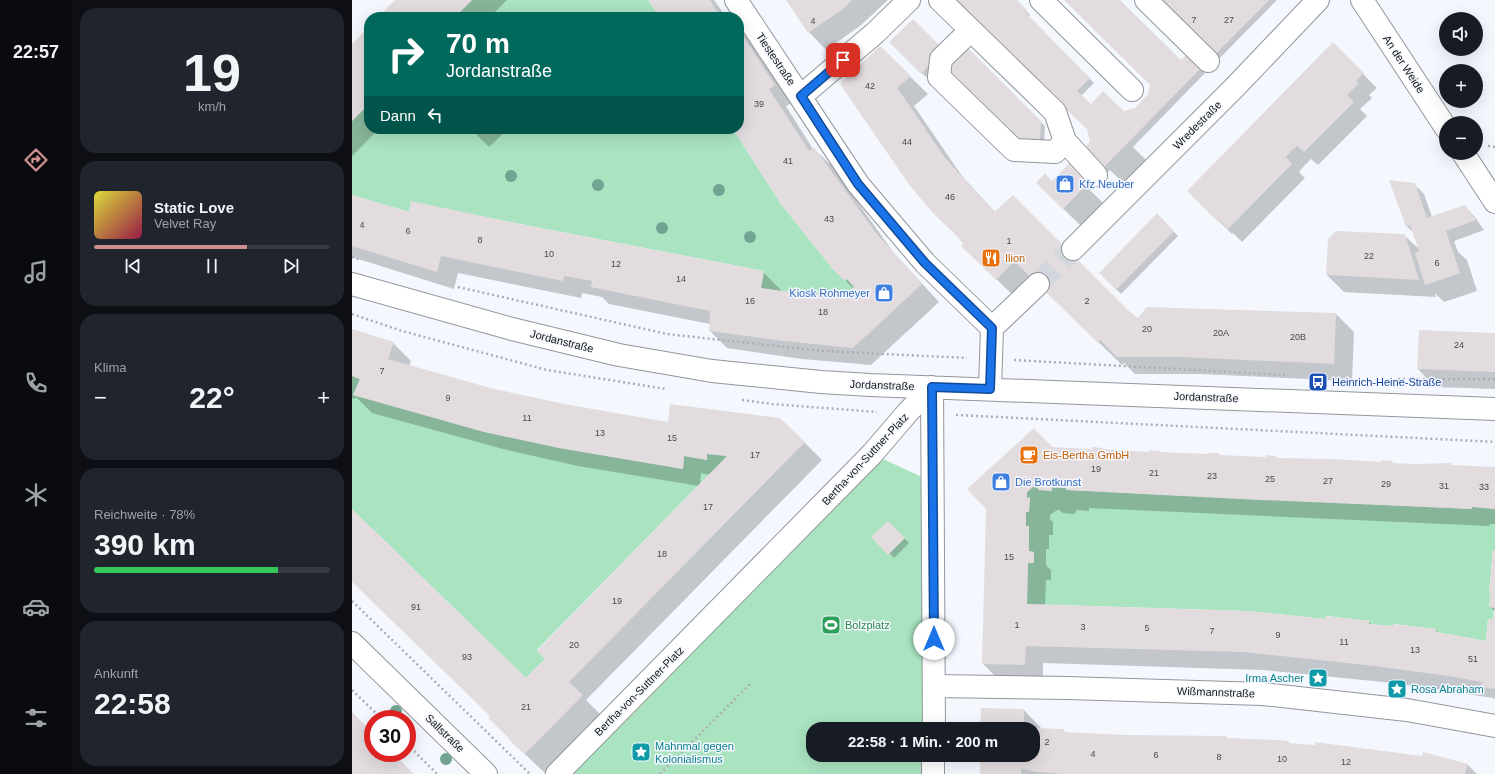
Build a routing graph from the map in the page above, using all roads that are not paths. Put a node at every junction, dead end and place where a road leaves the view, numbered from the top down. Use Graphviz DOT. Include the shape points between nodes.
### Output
graph roads {
  1 [pos="736,0"];
  2 [pos="909,0"];
  3 [pos="940,0"];
  4 [pos="1041,0"];
  5 [pos="1146,0"];
  6 [pos="1318,0"];
  7 [pos="1362,0"];
  8 [pos="971,30"];
  9 [pos="1208,61"];
  10 [pos="1132,90"];
  11 [pos="801,96"];
  12 [pos="1439,117"];
  13 [pos="1064,141"];
  14 [pos="1468,160"];
  15 [pos="1096,175"];
  16 [pos="1493,194"];
  17 [pos="1074,249"];
  18 [pos="352,284"];
  19 [pos="1038,284"];
  20 [pos="992,328"];
  21 [pos="932,387"];
  22 [pos="990,389"];
  23 [pos="1495,408"];
  24 [pos="352,643"];
  25 [pos="934,686"];
  26 [pos="934,722"];
  27 [pos="1495,726"];
  28 [pos="933,762"];
  29 [pos="486,774"];
  30 [pos="557,774"];
  31 [pos="933,774"];
  1 -- 11 [label="street, Tiestestraße"];
  2 -- 11 [label="street" via="875,33"];
  3 -- 8 [label="street"];
  4 -- 10 [label="street"];
  5 -- 9 [label="street"];
  6 -- 17 [label="street, Wredestraße"];
  7 -- 12 [label="street, An der Weide"];
  8 -- 13 [label="street" via="1055,112"];
  8 -- 13 [label="street" via="941,59 939,77 1014,150 1055,152"];
  11 -- 20 [label="street, Tiestestraße" via="858,184 925,263"];
  13 -- 15 [label="street"];
  14 -- 16 [label="street"];
  18 -- 21 [label="street, Jordanstraße" via="512,329 619,355 712,371 797,380"];
  19 -- 20 [label="street"];
  20 -- 22 [label="street"];
  21 -- 22 [label="street, Jordanstraße"];
  21 -- 25 [label="street"];
  21 -- 30 [label="street, Bertha-von-Suttner-Platz" via="872,454"];
  22 -- 23 [label="street, Jordanstraße"];
  24 -- 29 [label="street, Sallstraße"];
  25 -- 26 [label="street"];
  25 -- 27 [label="street, Wißmannstraße" via="1263,694 1406,710"];
  28 -- 31 [label="street"];
}
